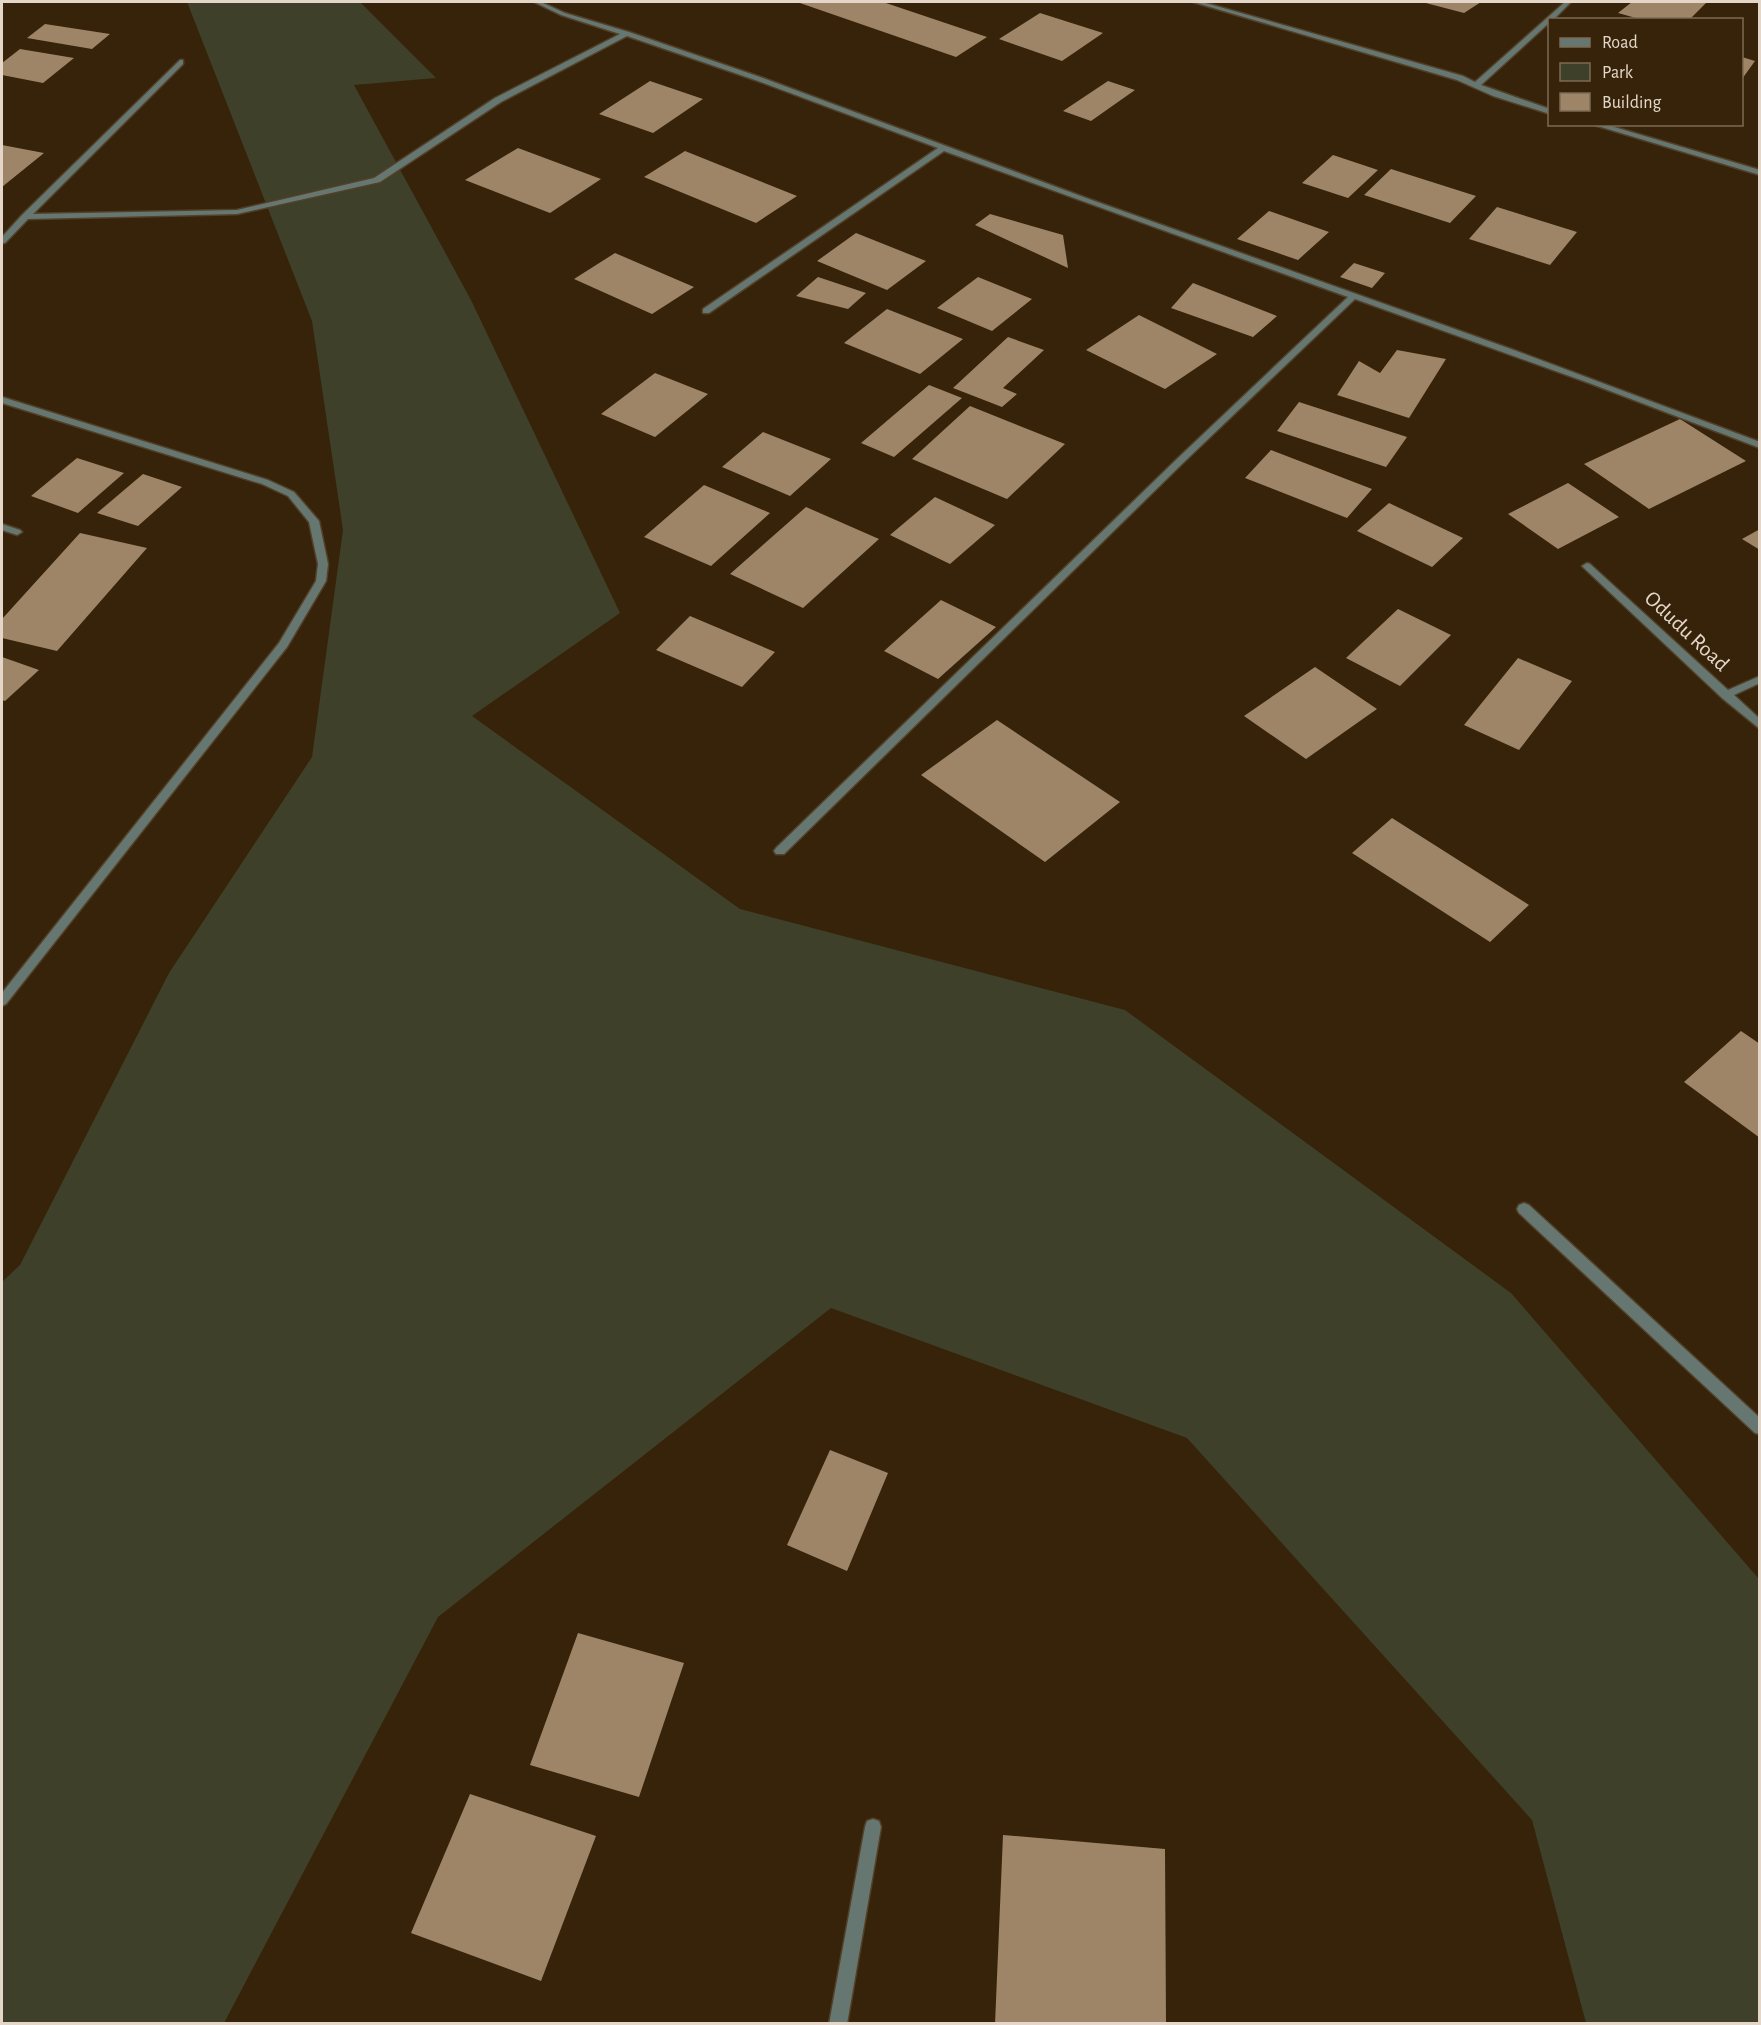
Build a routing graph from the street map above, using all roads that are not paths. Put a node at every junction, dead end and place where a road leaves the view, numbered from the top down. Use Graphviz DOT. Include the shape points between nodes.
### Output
graph roads {
  1 [pos="537,2"];
  2 [pos="1196,2"];
  3 [pos="1568,2"];
  4 [pos="1550,18"];
  5 [pos="1548,20"];
  6 [pos="627,33"];
  7 [pos="180,62"];
  8 [pos="1476,85"];
  9 [pos="1548,111"];
  10 [pos="1601,126"];
  11 [pos="943,148"];
  12 [pos="1760,173"];
  13 [pos="25,217"];
  14 [pos="2,241"];
  15 [pos="1353,297"];
  16 [pos="706,311"];
  17 [pos="2,400"];
  18 [pos="1760,445"];
  19 [pos="2,527"];
  20 [pos="17,532"];
  21 [pos="1587,566"];
  22 [pos="1760,679"];
  23 [pos="1726,695"];
  24 [pos="1760,725"];
  25 [pos="780,851"];
  26 [pos="2,1001"];
  27 [pos="1524,1209"];
  28 [pos="1760,1428"];
  29 [pos="873,1827"];
  30 [pos="838,2024"];
  1 -- 6 [label="street"];
  2 -- 8 [label="street"];
  3 -- 4 [label="street"];
  5 -- 8 [label="street"];
  6 -- 11 [label="street"];
  6 -- 13 [label="street" via="498,100 377,180 237,212"];
  7 -- 13 [label="street"];
  8 -- 9 [label="street"];
  10 -- 12 [label="street"];
  11 -- 15 [label="street"];
  11 -- 16 [label="street"];
  13 -- 14 [label="street"];
  15 -- 18 [label="street"];
  15 -- 25 [label="street"];
  17 -- 26 [label="street" via="265,482 291,494 314,521 323,564 321,581 284,645"];
  19 -- 20 [label="street"];
  21 -- 23 [label="street, Odudu Road"];
  22 -- 23 [label="street"];
  23 -- 24 [label="street, Odudu Road"];
  27 -- 28 [label="street"];
  29 -- 30 [label="street"];
}
